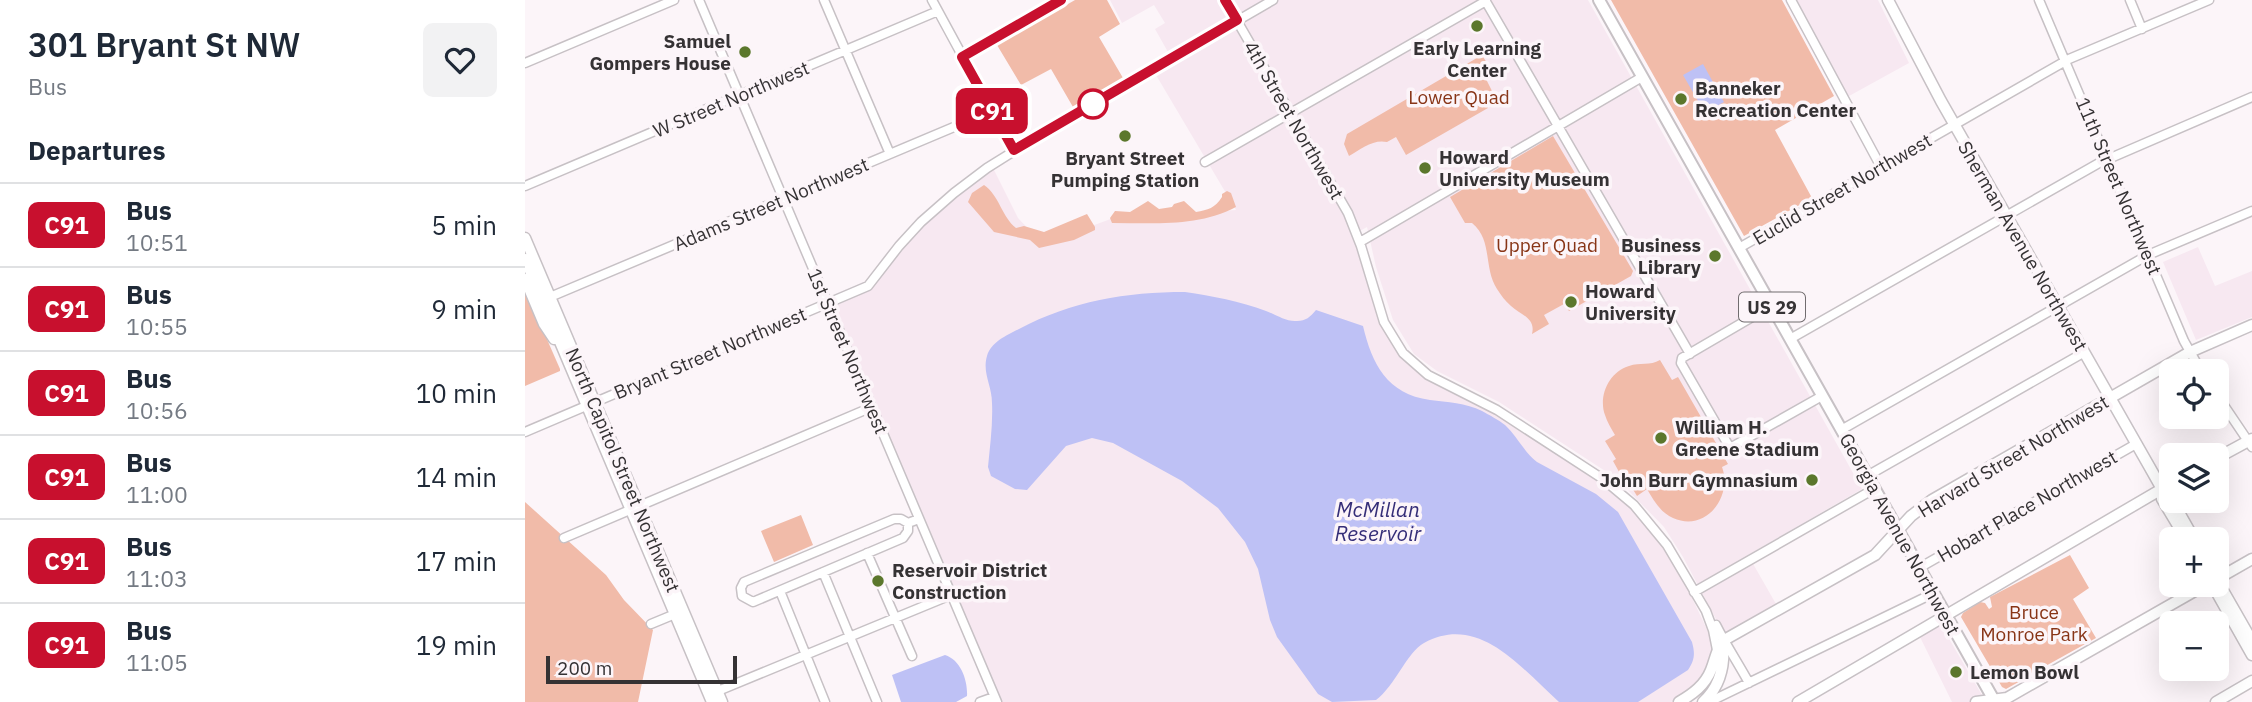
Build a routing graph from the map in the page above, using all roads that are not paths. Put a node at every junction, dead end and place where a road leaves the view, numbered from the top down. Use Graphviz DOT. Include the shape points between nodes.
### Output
graph roads {
  1 [pos="674,0"];
  2 [pos="699,0"];
  3 [pos="824,0"];
  4 [pos="932,0"];
  5 [pos="1061,0"];
  6 [pos="1225,0"];
  7 [pos="1273,0"];
  8 [pos="1599,0"];
  9 [pos="1791,0"];
  10 [pos="1888,0"];
  11 [pos="2039,0"];
  12 [pos="2130,0"];
  13 [pos="2209,0"];
  14 [pos="1485,1"];
  15 [pos="938,11"];
  16 [pos="1237,20"];
  17 [pos="2142,29"];
  18 [pos="846,50"];
  19 [pos="962,57"];
  20 [pos="2066,61"];
  21 [pos="525,63"];
  22 [pos="1642,78"];
  23 [pos="740,95"];
  24 [pos="2252,97"];
  25 [pos="992,111"];
  26 [pos="1290,113"];
  27 [pos="1954,125"];
  28 [pos="1558,126"];
  29 [pos="1014,150"];
  30 [pos="890,153"];
  31 [pos="2107,159"];
  32 [pos="1206,162"];
  33 [pos="1881,167"];
  34 [pos="525,187"];
  35 [pos="784,198"];
  36 [pos="2252,211"];
  37 [pos="2007,216"];
  38 [pos="525,238"];
  39 [pos="1360,242"];
  40 [pos="1739,248"];
  41 [pos="2148,255"];
  42 [pos="525,259"];
  43 [pos="525,279"];
  44 [pos="550,297"];
  45 [pos="828,303"];
  46 [pos="1771,306"];
  47 [pos="2058,306"];
  48 [pos="2252,325"];
  49 [pos="1790,339"];
  50 [pos="2190,352"];
  51 [pos="2083,353"];
  52 [pos="1690,354"];
  53 [pos="566,357"];
  54 [pos="2194,359"];
  55 [pos="1822,396"];
  56 [pos="2110,398"];
  57 [pos="591,404"];
  58 [pos="872,408"];
  59 [pos="2229,412"];
  60 [pos="1841,430"];
  61 [pos="525,432"];
  62 [pos="2251,442"];
  63 [pos="2136,444"];
  64 [pos="2229,452"];
  65 [pos="1867,477"];
  66 [pos="2159,485"];
  67 [pos="1874,489"];
  68 [pos="2159,490"];
  69 [pos="635,508"];
  70 [pos="919,519"];
  71 [pos="908,523"];
  72 [pos="1898,531"];
  73 [pos="564,538"];
  74 [pos="867,553"];
  75 [pos="2252,559"];
  76 [pos="1919,568"];
  77 [pos="823,572"];
  78 [pos="2229,573"];
  79 [pos="780,591"];
  80 [pos="1694,592"];
  81 [pos="1934,593"];
  82 [pos="951,595"];
  83 [pos="2186,597"];
  84 [pos="2217,597"];
  85 [pos="2227,597"];
  86 [pos="679,613"];
  87 [pos="1945,614"];
  88 [pos="895,618"];
  89 [pos="651,625"];
  90 [pos="850,637"];
  91 [pos="2252,640"];
  92 [pos="1718,649"];
  93 [pos="806,655"];
  94 [pos="2252,655"];
  95 [pos="912,656"];
  96 [pos="2252,681"];
  97 [pos="1749,683"];
  98 [pos="718,691"];
  99 [pos="995,699"];
  100 [pos="1994,701"];
  101 [pos="712,702"];
  102 [pos="722,702"];
  103 [pos="825,702"];
  104 [pos="877,702"];
  105 [pos="980,702"];
  106 [pos="1679,702"];
  107 [pos="1694,702"];
  108 [pos="1703,702"];
  109 [pos="1709,702"];
  110 [pos="1798,702"];
  111 [pos="1976,702"];
  112 [pos="2216,702"];
  1 -- 21 [label="street"];
  2 -- 23 [label="street, 1st Street Northwest"];
  3 -- 18 [label="street"];
  4 -- 15 [label="street"];
  5 -- 19 [label="street"];
  6 -- 16 [label="street, 4th Street Northwest"];
  7 -- 16 [label="street, Bryant Street Northwest"];
  8 -- 22 [label="highway, Georgia Avenue Northwest / US 29"];
  9 -- 33 [label="street"];
  10 -- 27 [label="main road, Sherman Avenue Northwest"];
  11 -- 20 [label="street, 11th Street Northwest"];
  12 -- 17 [label="street"];
  13 -- 17 [label="street, Euclid Street Northwest"];
  14 -- 26 [label="street"];
  14 -- 28 [label="street"];
  15 -- 18 [label="street, W Street Northwest"];
  15 -- 19 [label="street"];
  16 -- 26 [label="street, 4th Street Northwest"];
  16 -- 29 [label="street, Bryant Street Northwest"];
  17 -- 20 [label="street, Euclid Street Northwest"];
  18 -- 23 [label="street, W Street Northwest"];
  18 -- 30 [label="street"];
  19 -- 25 [label="street"];
  20 -- 27 [label="street, Euclid Street Northwest"];
  20 -- 31 [label="street, 11th Street Northwest"];
  22 -- 28 [label="street"];
  22 -- 40 [label="highway, Georgia Avenue Northwest / US 29"];
  23 -- 34 [label="street, W Street Northwest"];
  23 -- 35 [label="street, 1st Street Northwest"];
  24 -- 31 [label="street"];
  25 -- 29 [label="street"];
  25 -- 30 [label="street, Adams Street Northwest"];
  26 -- 32 [label="street"];
  26 -- 39 [label="street, 4th Street Northwest"];
  27 -- 33 [label="street, Euclid Street Northwest"];
  27 -- 37 [label="main road, Sherman Avenue Northwest"];
  28 -- 39 [label="street"];
  28 -- 52 [label="street"];
  29 -- 45 [label="street, Bryant Street Northwest" via="926,218 868,286"];
  30 -- 35 [label="street, Adams Street Northwest"];
  31 -- 37 [label="street"];
  31 -- 41 [label="street, 11th Street Northwest"];
  33 -- 40 [label="street, Euclid Street Northwest"];
  35 -- 44 [label="street, Adams Street Northwest"];
  35 -- 45 [label="street, 1st Street Northwest"];
  36 -- 41 [label="street"];
  37 -- 47 [label="main road, Sherman Avenue Northwest"];
  37 -- 49 [label="street"];
  38 -- 44 [label="main road, North Capitol Street Northwest"];
  39 -- 80 [label="street, 4th Street Northwest" via="1384,322 1406,357 1432,378 1497,410 1621,492 1662,538"];
  40 -- 46 [label="highway, Georgia Avenue Northwest / US 29"];
  41 -- 47 [label="street"];
  41 -- 50 [label="street, 11th Street Northwest"];
  42 -- 53 [label="main road"];
  43 -- 53 [label="main road" via="544,324"];
  44 -- 57 [label="main road, North Capitol Street Northwest"];
  45 -- 57 [label="street, Bryant Street Northwest"];
  45 -- 58 [label="street, 1st Street Northwest"];
  46 -- 49 [label="highway, Georgia Avenue Northwest / US 29"];
  46 -- 52 [label="street"];
  47 -- 51 [label="main road, Sherman Avenue Northwest"];
  47 -- 60 [label="street"];
  48 -- 50 [label="main road, Harvard Street Northwest"];
  49 -- 55 [label="highway, Georgia Avenue Northwest / US 29"];
  50 -- 54 [label="street, 11th Street Northwest"];
  50 -- 56 [label="main road, Harvard Street Northwest"];
  51 -- 56 [label="main road, Sherman Avenue Northwest"];
  51 -- 65 [label="street"];
  52 -- 55 [label="street" via="1681,363 1728,447"];
  53 -- 57 [label="main road"];
  55 -- 60 [label="highway, Georgia Avenue Northwest / US 29"];
  56 -- 63 [label="main road, Sherman Avenue Northwest"];
  56 -- 72 [label="main road, Harvard Street Northwest" via="1932,499"];
  57 -- 61 [label="street, Bryant Street Northwest"];
  57 -- 69 [label="main road"];
  58 -- 69 [label="street"];
  58 -- 70 [label="street, 1st Street Northwest"];
  59 -- 62 [label="street"];
  60 -- 65 [label="highway, Georgia Avenue Northwest / US 29"];
  62 -- 64 [label="main road"];
  63 -- 66 [label="main road, Sherman Avenue Northwest"];
  63 -- 76 [label="street, Hobart Place Northwest"];
  65 -- 67 [label="highway, Georgia Avenue Northwest / US 29"];
  67 -- 72 [label="highway, Georgia Avenue Northwest / US 29"];
  67 -- 80 [label="street"];
  68 -- 87 [label="main road"];
  69 -- 73 [label="street"];
  69 -- 86 [label="main road"];
  70 -- 71 [label="street"];
  70 -- 82 [label="street, 1st Street Northwest"];
  71 -- 74 [label="street" via="903,538"];
  71 -- 79 [label="street" via="894,519 744,582 741,588 742,596 753,602"];
  72 -- 76 [label="highway, Georgia Avenue Northwest / US 29"];
  72 -- 92 [label="main road, Harvard Street Northwest" via="1873,556"];
  74 -- 77 [label="street"];
  74 -- 88 [label="street"];
  75 -- 78 [label="main road"];
  76 -- 81 [label="highway, Georgia Avenue Northwest / US 29"];
  77 -- 79 [label="street"];
  77 -- 90 [label="street"];
  79 -- 93 [label="street"];
  80 -- 92 [label="street, 4th Street Northwest" via="1714,622"];
  81 -- 87 [label="highway, Georgia Avenue Northwest / US 29"];
  81 -- 97 [label="street, Hobart Place Northwest"];
  82 -- 88 [label="street"];
  82 -- 99 [label="street, 1st Street Northwest"];
  83 -- 100 [label="main road"];
  84 -- 94 [label="main road"];
  85 -- 91 [label="main road"];
  86 -- 89 [label="street"];
  86 -- 98 [label="main road, North Capitol Street Northwest"];
  86 -- 101 [label="main road"];
  87 -- 100 [label="highway, Georgia Avenue Northwest / US 29"];
  87 -- 110 [label="main road"];
  88 -- 90 [label="street"];
  88 -- 95 [label="street"];
  90 -- 93 [label="street"];
  90 -- 104 [label="street"];
  92 -- 97 [label="street, 4th Street Northwest" via="1732,651"];
  92 -- 106 [label="main road" via="1703,683"];
  92 -- 107 [label="main road" via="1716,676"];
  92 -- 108 [label="main road" via="1724,660 1721,676"];
  93 -- 98 [label="street"];
  93 -- 103 [label="street"];
  96 -- 112 [label="main road"];
  97 -- 109 [label="street, Hobart Place Northwest"];
  98 -- 102 [label="main road, North Capitol Street Northwest"];
  99 -- 105 [label="street"];
  100 -- 111 [label="main road"];
}
